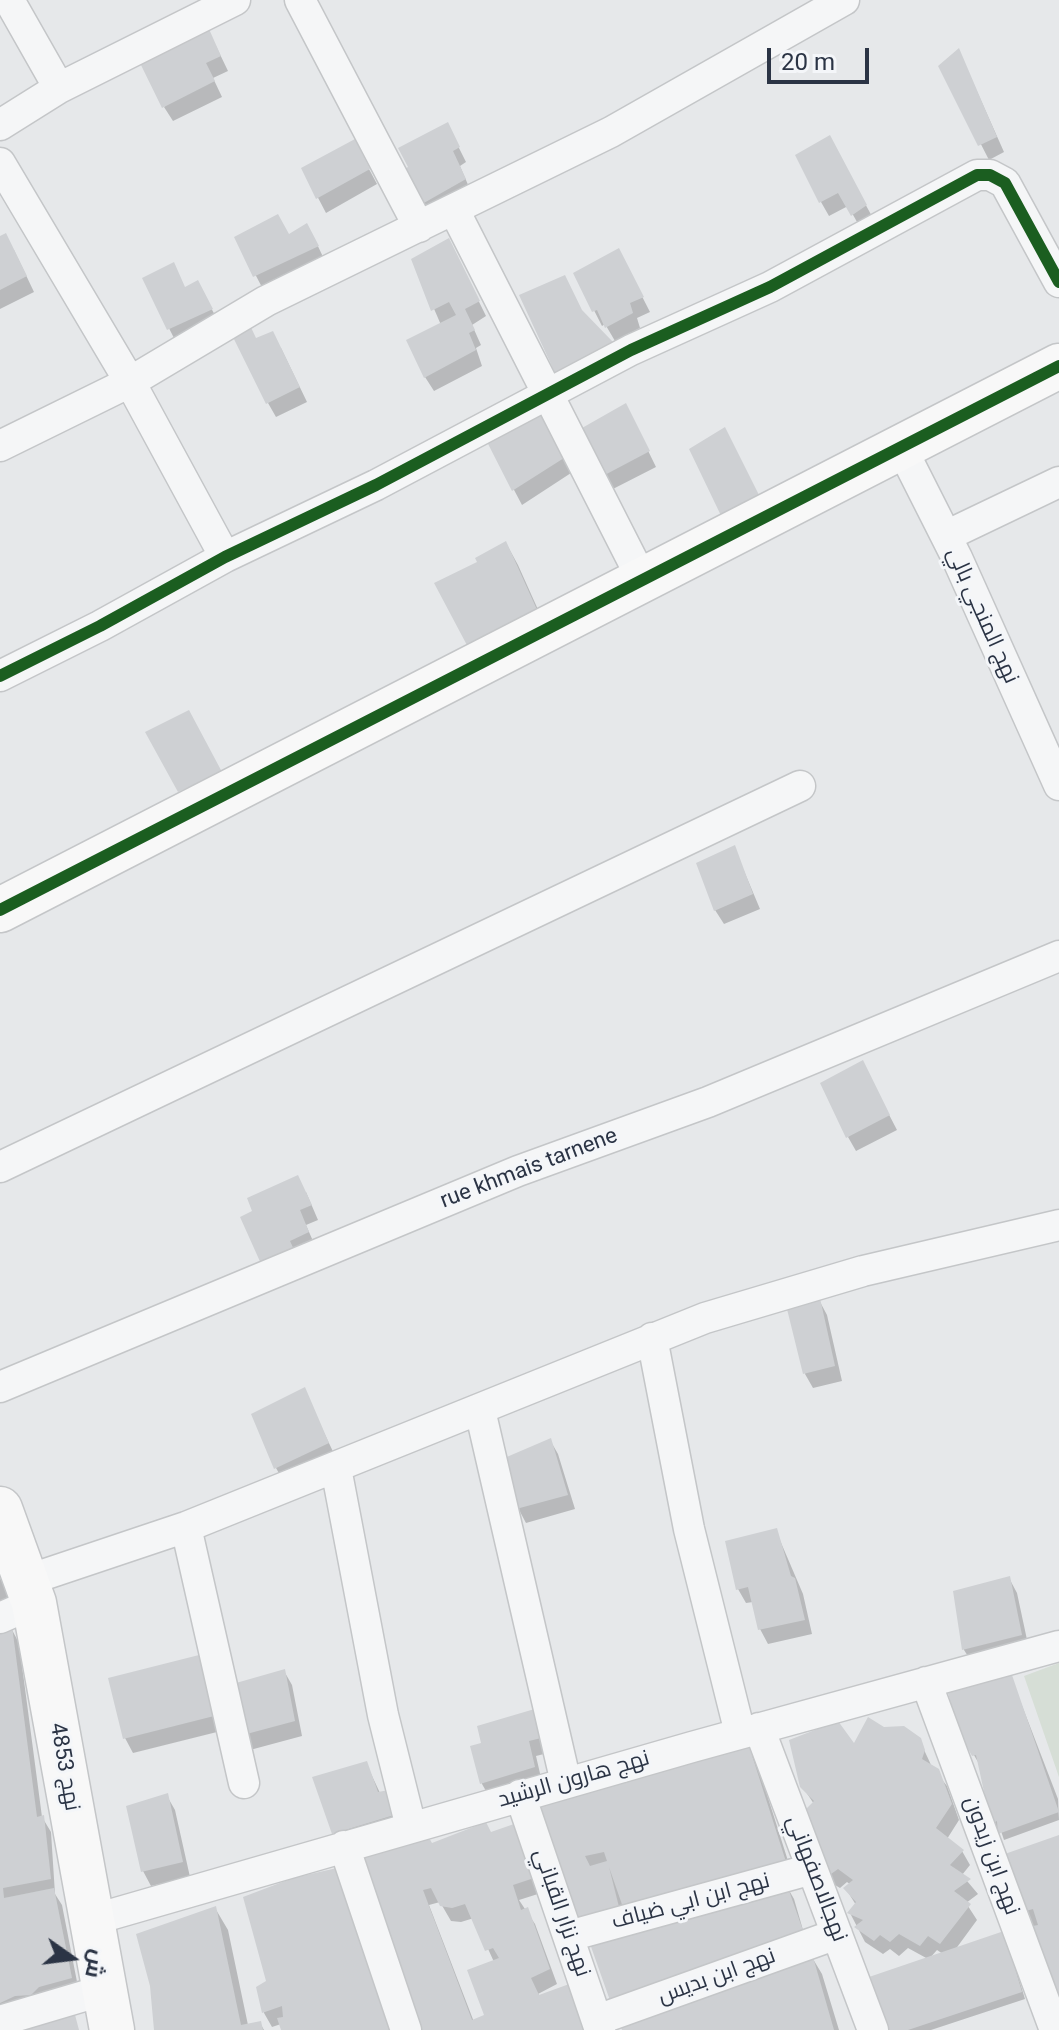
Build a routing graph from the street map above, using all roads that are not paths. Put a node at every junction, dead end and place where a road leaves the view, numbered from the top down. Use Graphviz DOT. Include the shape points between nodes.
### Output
graph roads {
  1 [pos="9,0"];
  2 [pos="235,0"];
  3 [pos="300,0"];
  4 [pos="844,0"];
  5 [pos="201,7"];
  6 [pos="59,88"];
  7 [pos="0,125"];
  8 [pos="0,163"];
  9 [pos="454,210"];
  10 [pos="419,227"];
  11 [pos="1059,282"];
  12 [pos="1059,366"];
  13 [pos="130,382"];
  14 [pos="546,394"];
  15 [pos="0,446"];
  16 [pos="902,449"];
  17 [pos="1059,482"];
  18 [pos="946,536"];
  19 [pos="225,557"];
  20 [pos="643,581"];
  21 [pos="0,676"];
  22 [pos="1059,785"];
  23 [pos="800,786"];
  24 [pos="0,910"];
  25 [pos="1059,956"];
  26 [pos="0,1167"];
  27 [pos="1059,1225"];
  28 [pos="652,1338"];
  29 [pos="0,1387"];
  30 [pos="480,1410"];
  31 [pos="336,1468"];
  32 [pos="0,1509"];
  33 [pos="186,1527"];
  34 [pos="21,1600"];
  35 [pos="1059,1646"];
  36 [pos="926,1682"];
  37 [pos="750,1731"];
  38 [pos="244,1783"];
  39 [pos="566,1783"];
  40 [pos="520,1795"];
  41 [pos="411,1827"];
  42 [pos="344,1846"];
  43 [pos="812,1869"];
  44 [pos="92,1920"];
  45 [pos="837,1934"];
  46 [pos="569,1936"];
  47 [pos="108,2010"];
  48 [pos="0,2021"];
  49 [pos="598,2025"];
  50 [pos="406,2030"];
  51 [pos="873,2030"];
  52 [pos="1055,2030"];
  1 -- 6 [label="street"];
  2 -- 5 [label="street"];
  3 -- 10 [label="street"];
  4 -- 9 [label="street" via="611,132"];
  5 -- 6 [label="street"];
  6 -- 7 [label="street"];
  8 -- 13 [label="street"];
  9 -- 10 [label="street"];
  9 -- 14 [label="street"];
  10 -- 13 [label="street" via="266,301"];
  11 -- 14 [label="street" via="1005,183 977,175 770,287"];
  12 -- 16 [label="street"];
  13 -- 15 [label="street"];
  13 -- 19 [label="street"];
  14 -- 19 [label="street" via="376,485"];
  14 -- 20 [label="street"];
  16 -- 18 [label="street, نهج المنجي بالي"];
  16 -- 20 [label="street"];
  17 -- 18 [label="street"];
  18 -- 22 [label="street, نهج المنجي بالي"];
  19 -- 21 [label="street"];
  20 -- 24 [label="street"];
  23 -- 26 [label="street"];
  25 -- 29 [label="street, rue khmais tarnene" via="708,1102 518,1171"];
  27 -- 28 [label="street" via="863,1271"];
  28 -- 30 [label="street"];
  28 -- 37 [label="street, نهجالاصفهاني" via="689,1529"];
  30 -- 31 [label="street"];
  30 -- 39 [label="street"];
  31 -- 33 [label="street"];
  31 -- 41 [label="street" via="383,1715"];
  32 -- 34 [label="street, نهج 4853"];
  33 -- 34 [label="street"];
  33 -- 38 [label="street"];
  34 -- 44 [label="street, نهج 4853"];
  35 -- 36 [label="street, نهج هارون الرشيد"];
  36 -- 37 [label="street, نهج هارون الرشيد"];
  36 -- 52 [label="street, نهج ابن زيدون"];
  37 -- 39 [label="street, نهج هارون الرشيد"];
  37 -- 43 [label="street, نهجالاصفهاني"];
  39 -- 40 [label="street, نهج هارون الرشيد"];
  40 -- 41 [label="street, نهج هارون الرشيد"];
  40 -- 46 [label="street, نهج نزار القباني"];
  41 -- 42 [label="street, نهج هارون الرشيد"];
  42 -- 44 [label="street, نهج هارون الرشيد"];
  42 -- 50 [label="street"];
  43 -- 45 [label="street, نهجالاصفهاني"];
  43 -- 46 [label="street, نهج ابن ابي ضياف"];
  44 -- 47 [label="street, نهج 4853"];
  45 -- 49 [label="street, نهج ابن بديس"];
  45 -- 51 [label="street, نهجالاصفهاني"];
  46 -- 49 [label="street, نهج نزار القباني"];
  47 -- 48 [label="street"];
}
